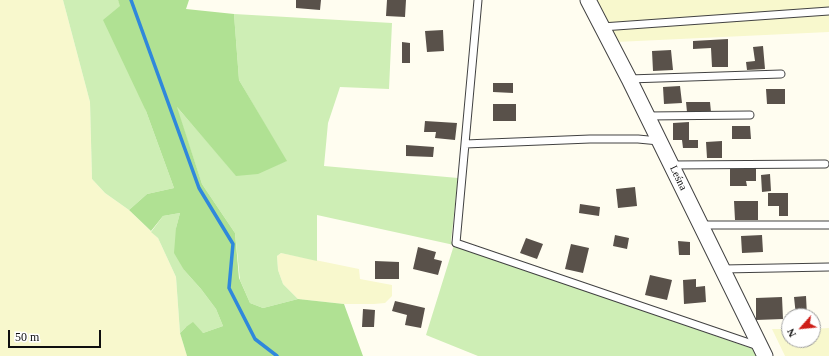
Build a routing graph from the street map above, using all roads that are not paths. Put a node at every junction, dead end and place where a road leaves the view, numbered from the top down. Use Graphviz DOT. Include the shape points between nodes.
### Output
graph roads {
  1 [pos="478,0"];
  2 [pos="588,0"];
  3 [pos="829,11"];
  4 [pos="602,27"];
  5 [pos="781,74"];
  6 [pos="629,79"];
  7 [pos="750,115"];
  8 [pos="647,116"];
  9 [pos="660,141"];
  10 [pos="465,144"];
  11 [pos="825,164"];
  12 [pos="671,165"];
  13 [pos="701,225"];
  14 [pos="829,225"];
  15 [pos="829,267"];
  16 [pos="723,269"];
  17 [pos="763,351"];
  1 -- 10 [label="lane"];
  2 -- 4 [label="street, Leśna"];
  3 -- 4 [label="lane"];
  4 -- 6 [label="street, Leśna"];
  5 -- 6 [label="lane"];
  6 -- 8 [label="street, Leśna"];
  7 -- 8 [label="lane"];
  8 -- 9 [label="street, Leśna"];
  9 -- 10 [label="lane" via="590,139"];
  9 -- 12 [label="street, Leśna"];
  10 -- 17 [label="lane" via="456,243"];
  11 -- 12 [label="lane"];
  12 -- 13 [label="street, Leśna"];
  13 -- 14 [label="lane"];
  13 -- 16 [label="street, Leśna"];
  15 -- 16 [label="lane"];
  16 -- 17 [label="street, Leśna"];
}
